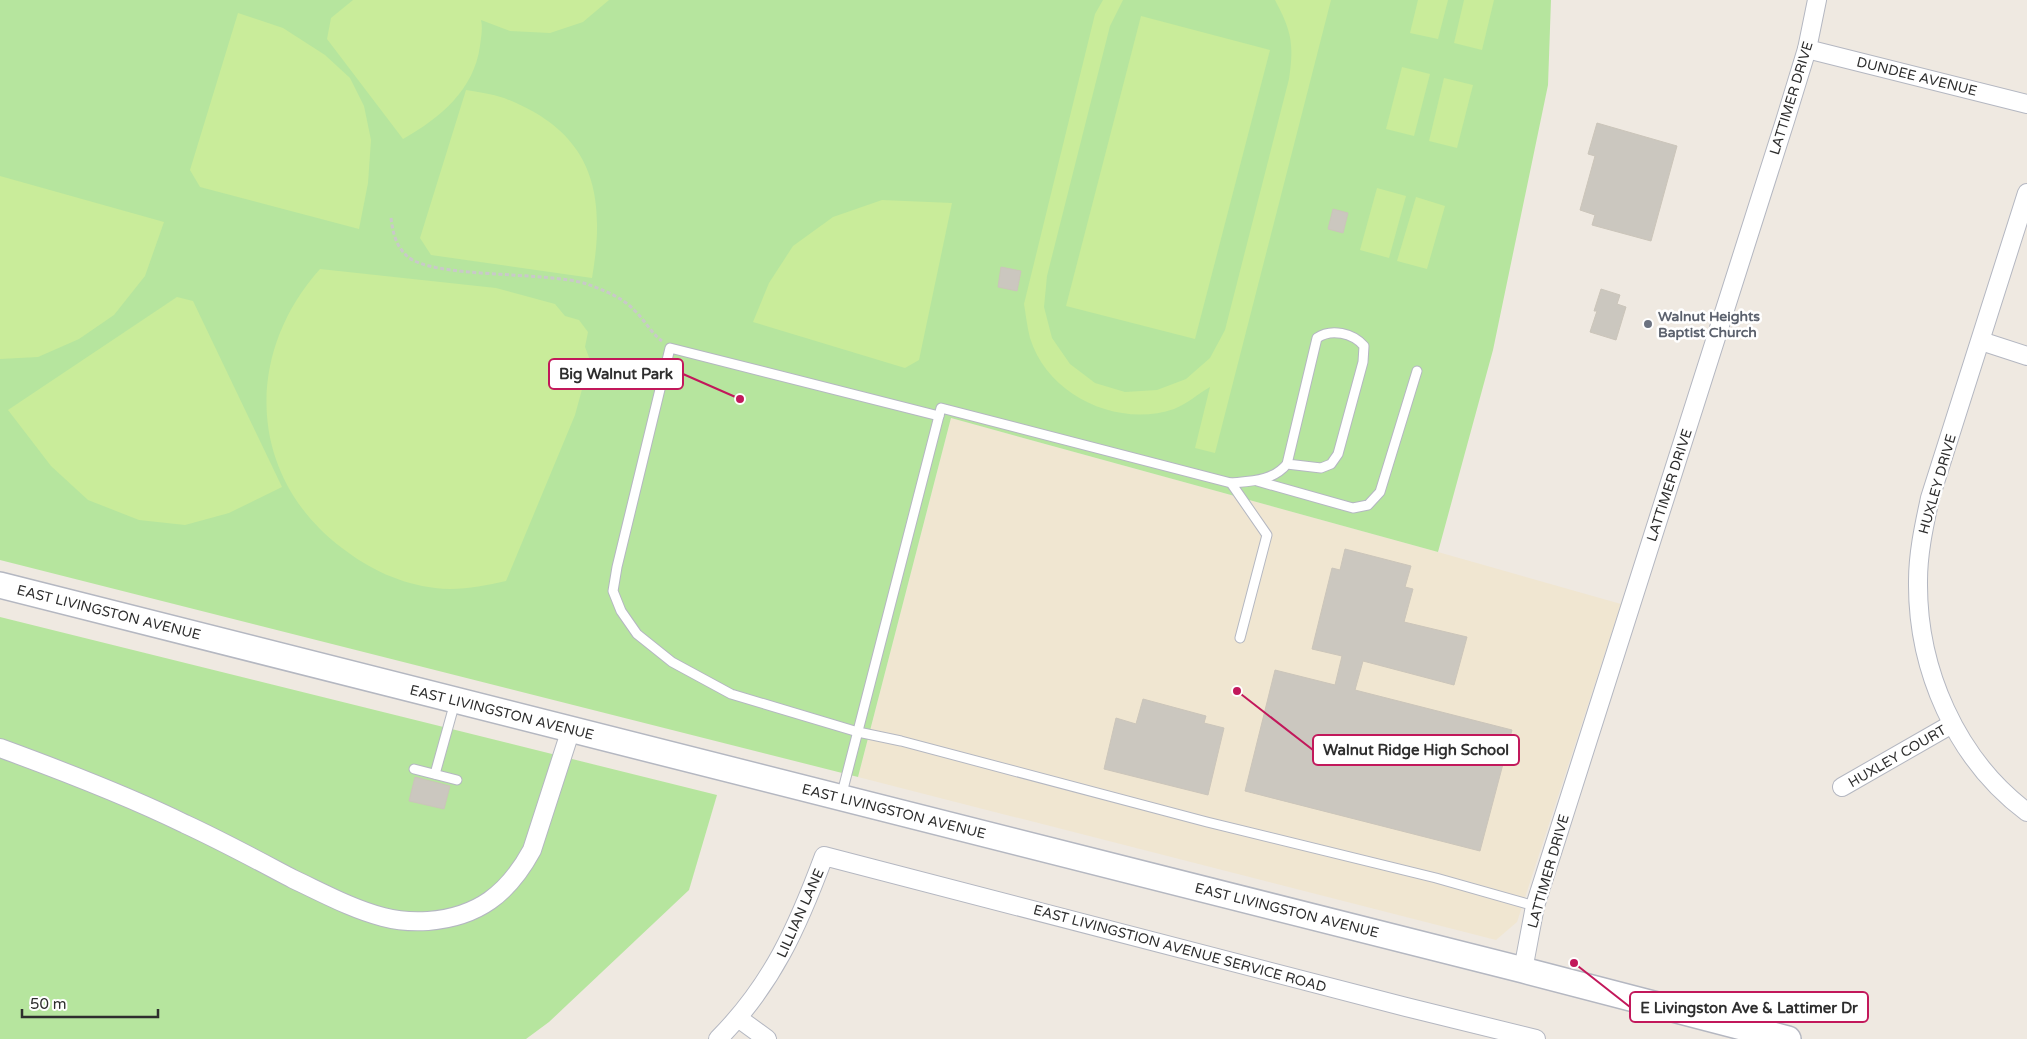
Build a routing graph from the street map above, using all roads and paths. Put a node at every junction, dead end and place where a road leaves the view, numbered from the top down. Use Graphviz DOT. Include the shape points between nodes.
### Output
graph roads {
  1 [pos="1817,0"];
  2 [pos="1806,49"];
  3 [pos="2027,104"];
  4 [pos="2027,192"];
  5 [pos="391,218"];
  6 [pos="1981,341"];
  7 [pos="670,348"];
  8 [pos="2027,356"];
  9 [pos="1417,371"];
  10 [pos="939,416"];
  11 [pos="1287,464"];
  12 [pos="1254,480"];
  13 [pos="1231,483"];
  14 [pos="0,585"];
  15 [pos="1240,638"];
  16 [pos="455,700"];
  17 [pos="1952,724"];
  18 [pos="571,729"];
  19 [pos="858,732"];
  20 [pos="0,748"];
  21 [pos="414,769"];
  22 [pos="434,774"];
  23 [pos="457,780"];
  24 [pos="1842,787"];
  25 [pos="841,798"];
  26 [pos="2027,812"];
  27 [pos="824,856"];
  28 [pos="1535,906"];
  29 [pos="1523,970"];
  30 [pos="738,1018"];
  31 [pos="718,1039"];
  32 [pos="768,1039"];
  33 [pos="1536,1039"];
  34 [pos="1788,1039"];
  1 -- 2 [label="street, LATTIMER DRIVE"];
  2 -- 3 [label="street, DUNDEE AVENUE"];
  2 -- 28 [label="street, LATTIMER DRIVE"];
  4 -- 6 [label="street, HUXLEY DRIVE"];
  5 -- 7 [label="path" via="395,240 408,257 428,266 586,284 614,295 634,310 651,332"];
  6 -- 8 [label="street"];
  6 -- 17 [label="street, HUXLEY DRIVE" via="1930,498 1919,562 1919,614 1926,657 1940,701"];
  7 -- 10 [label="lane"];
  7 -- 19 [label="lane" via="613,590 621,611 637,634 672,662 731,694"];
  9 -- 12 [label="lane" via="1380,492 1368,505 1353,508"];
  10 -- 13 [label="lane" via="941,408"];
  10 -- 19 [label="lane"];
  11 -- 11 [label="lane" via="1318,338 1324,333 1357,338 1364,346 1363,362 1338,454 1331,464 1321,468"];
  11 -- 12 [label="lane" via="1280,473"];
  12 -- 13 [label="lane"];
  13 -- 15 [label="lane" via="1267,536"];
  14 -- 16 [label="main road, EAST LIVINGSTON AVENUE"];
  16 -- 18 [label="main road, EAST LIVINGSTON AVENUE"];
  16 -- 22 [label="lane"];
  17 -- 24 [label="street, HUXLEY COURT"];
  17 -- 26 [label="street, HUXLEY DRIVE" via="1974,759"];
  18 -- 20 [label="street" via="532,850 511,883 500,894 466,914 415,922 385,918 333,899 184,823"];
  18 -- 25 [label="main road, EAST LIVINGSTON AVENUE"];
  19 -- 25 [label="lane"];
  19 -- 28 [label="lane"];
  21 -- 22 [label="lane"];
  22 -- 23 [label="lane"];
  25 -- 29 [label="main road, EAST LIVINGSTON AVENUE"];
  27 -- 30 [label="street, LILLIAN LANE" via="797,926 778,963"];
  27 -- 33 [label="street, EAST LIVINGSTION AVENUE SERVICE ROAD"];
  28 -- 29 [label="street, LATTIMER DRIVE"];
  29 -- 34 [label="main road, EAST LIVINGSTON AVENUE"];
  30 -- 31 [label="street, LILLIAN LANE"];
  30 -- 32 [label="street"];
}
